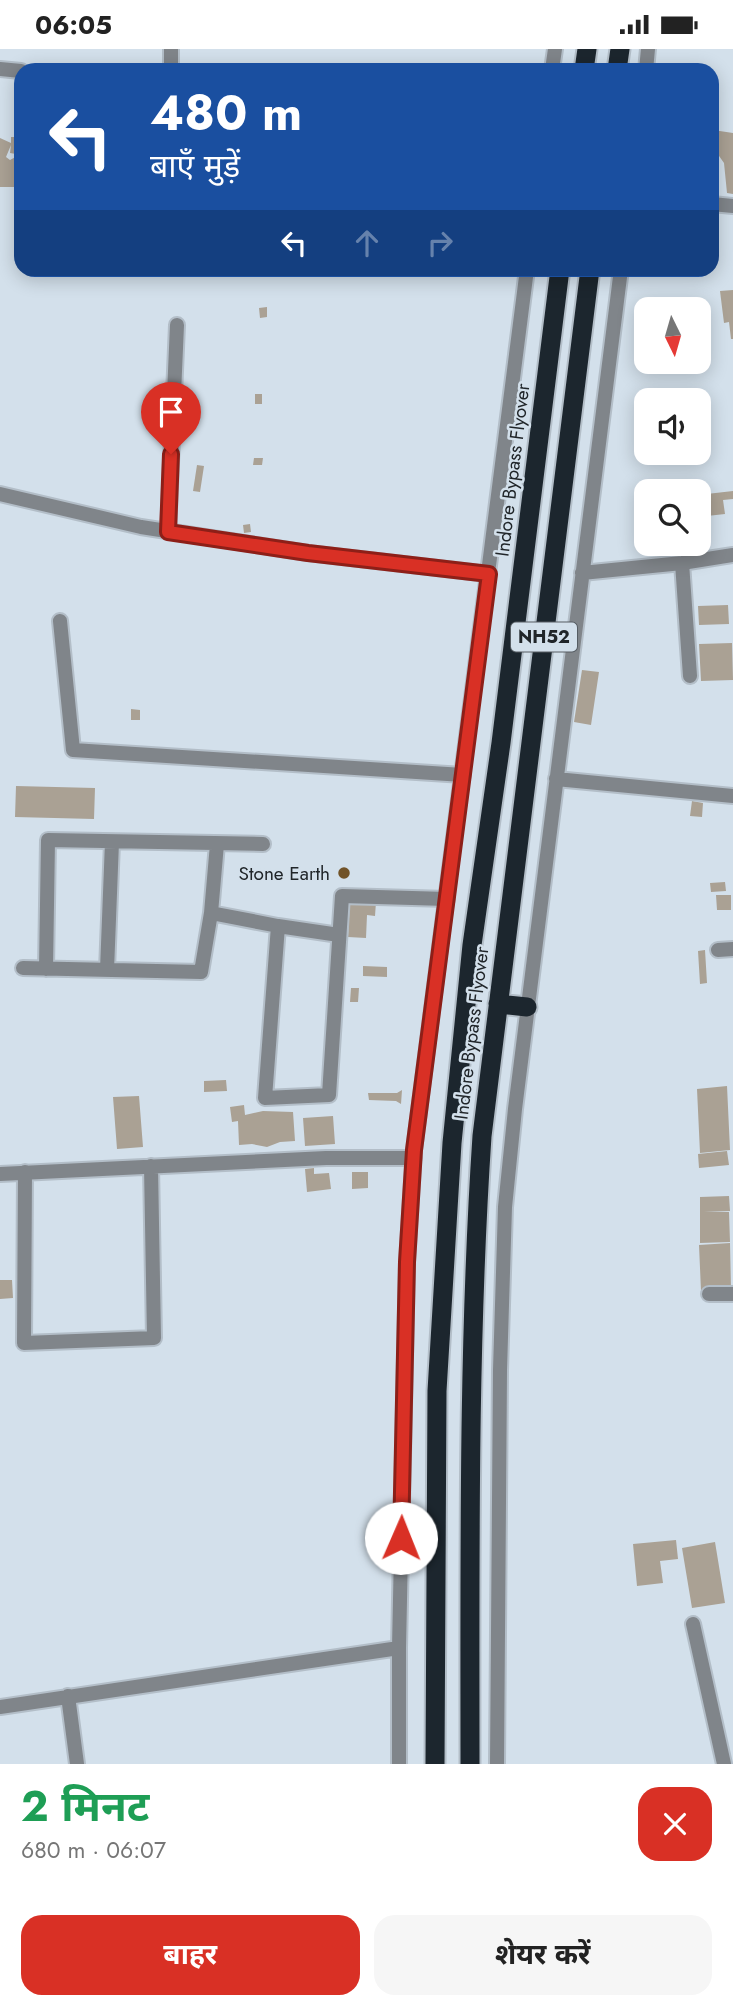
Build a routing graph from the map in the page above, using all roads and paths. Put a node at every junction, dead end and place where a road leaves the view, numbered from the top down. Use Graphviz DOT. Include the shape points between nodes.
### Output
graph roads {
  1 [pos="526,277"];
  2 [pos="559,277"];
  3 [pos="589,277"];
  4 [pos="620,277"];
  5 [pos="177,325"];
  6 [pos="0,494"];
  7 [pos="168,532"];
  8 [pos="733,555"];
  9 [pos="682,563"];
  10 [pos="582,573"];
  11 [pos="489,574"];
  12 [pos="60,621"];
  13 [pos="690,676"];
  14 [pos="463,775"];
  15 [pos="556,779"];
  16 [pos="733,796"];
  17 [pos="112,842"];
  18 [pos="217,844"];
  19 [pos="263,844"];
  20 [pos="447,899"];
  21 [pos="211,913"];
  22 [pos="278,926"];
  23 [pos="339,935"];
  24 [pos="23,968"];
  25 [pos="46,969"];
  26 [pos="107,970"];
  27 [pos="498,1004"];
  28 [pos="527,1007"];
  29 [pos="414,1157"];
  30 [pos="151,1166"];
  31 [pos="25,1172"];
  32 [pos="0,1174"];
  33 [pos="709,1294"];
  34 [pos="733,1294"];
  35 [pos="693,1624"];
  36 [pos="399,1648"];
  37 [pos="68,1696"];
  38 [pos="0,1707"];
  39 [pos="77,1764"];
  40 [pos="399,1764"];
  41 [pos="435,1764"];
  42 [pos="470,1764"];
  43 [pos="497,1764"];
  44 [pos="724,1764"];
  1 -- 11 [label="street"];
  2 -- 41 [label="highway, Indore Bypass Flyover / NH52" via="471,945 459,1077 437,1391"];
  3 -- 27 [label="highway, Indore Bypass Flyover / NH52"];
  4 -- 10 [label="street"];
  5 -- 7 [label="street"];
  6 -- 7 [label="street"];
  7 -- 11 [label="street"];
  8 -- 9 [label="street"];
  9 -- 10 [label="street"];
  9 -- 13 [label="street"];
  10 -- 15 [label="street"];
  11 -- 14 [label="street"];
  12 -- 14 [label="street" via="73,750"];
  14 -- 20 [label="street"];
  15 -- 16 [label="street"];
  15 -- 28 [label="street"];
  17 -- 18 [label="street"];
  17 -- 25 [label="street" via="48,841"];
  17 -- 26 [label="street"];
  18 -- 19 [label="street"];
  18 -- 21 [label="street"];
  20 -- 23 [label="street" via="341,896"];
  20 -- 29 [label="street"];
  21 -- 22 [label="street"];
  21 -- 26 [label="street" via="201,972"];
  22 -- 23 [label="street"];
  22 -- 23 [label="street" via="265,1098 329,1095"];
  24 -- 25 [label="street"];
  25 -- 26 [label="street"];
  27 -- 28 [label="highway"];
  27 -- 42 [label="highway, Indore Bypass Flyover / NH52" via="482,1136 474,1271"];
  28 -- 43 [label="street" via="505,1207 499,1370"];
  29 -- 30 [label="street"];
  29 -- 36 [label="street" via="407,1262"];
  30 -- 31 [label="street"];
  30 -- 31 [label="street" via="155,1338 24,1343"];
  31 -- 32 [label="street"];
  33 -- 34 [label="street"];
  35 -- 44 [label="street"];
  36 -- 37 [label="street"];
  36 -- 40 [label="street"];
  37 -- 38 [label="street"];
  37 -- 39 [label="street"];
}
